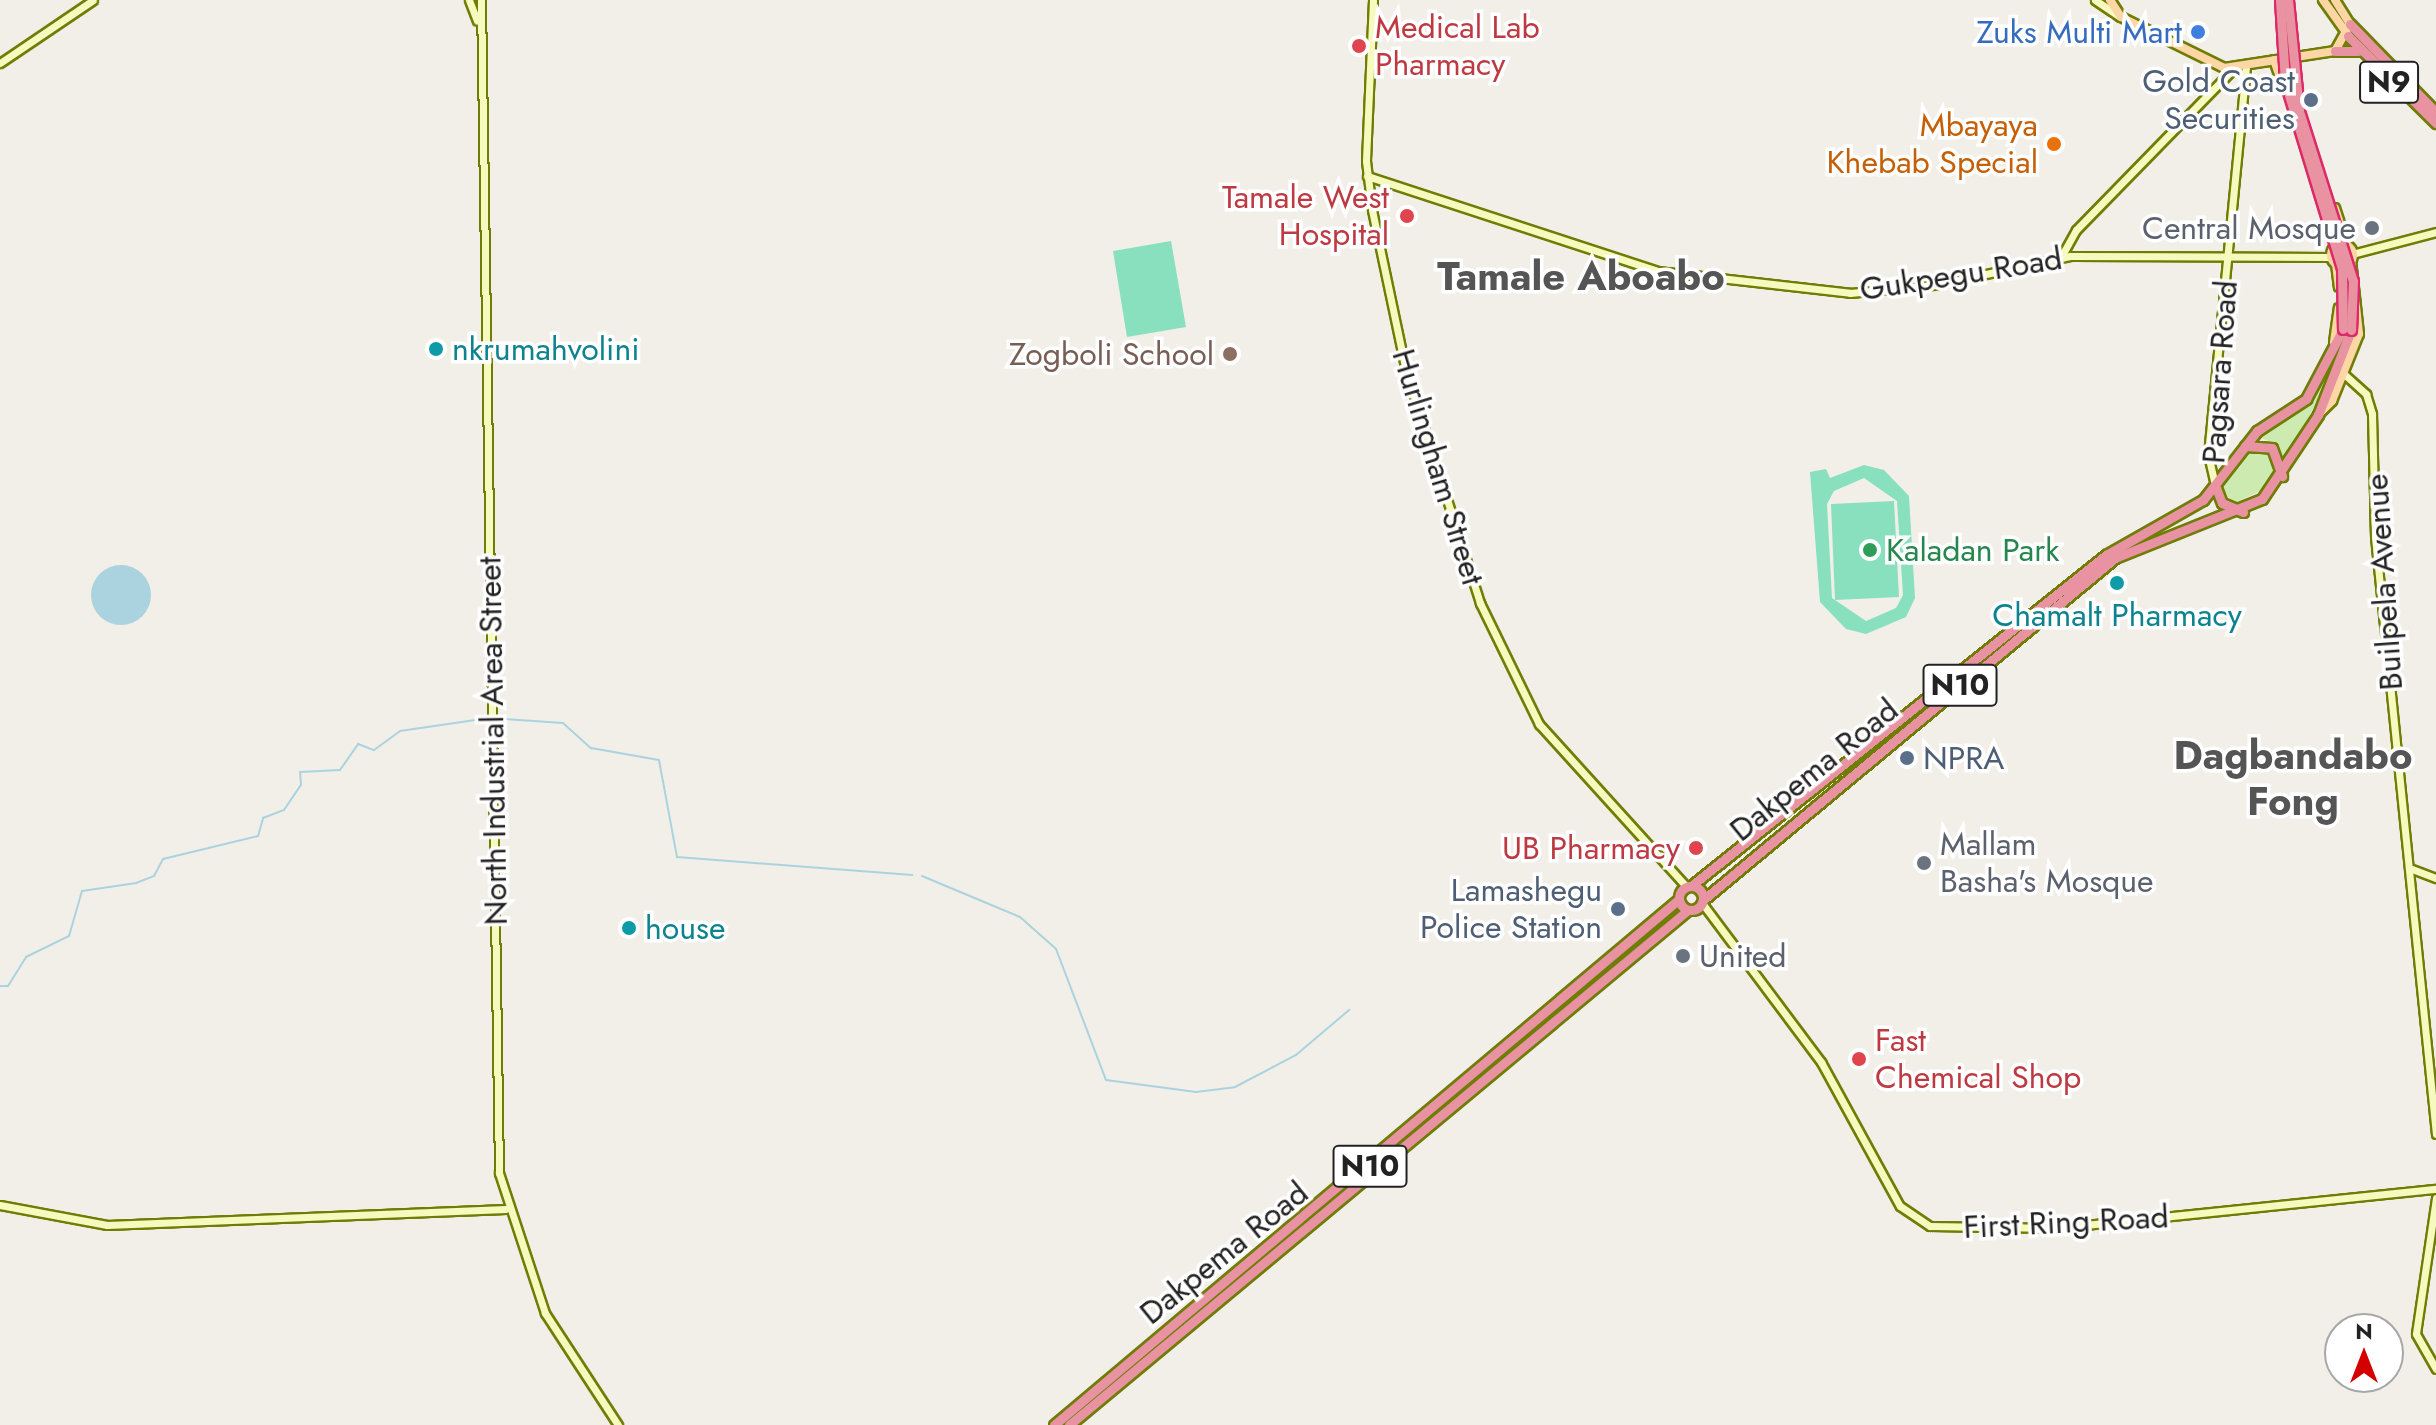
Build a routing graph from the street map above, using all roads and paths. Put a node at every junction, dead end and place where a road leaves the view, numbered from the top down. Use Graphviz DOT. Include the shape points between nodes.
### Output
graph roads {
  1 [pos="93,0"];
  2 [pos="469,0"];
  3 [pos="481,0"];
  4 [pos="1373,0"];
  5 [pos="2095,0"];
  6 [pos="2110,0"];
  7 [pos="2280,0"];
  8 [pos="2288,0"];
  9 [pos="2323,0"];
  10 [pos="2335,0"];
  11 [pos="2121,17"];
  12 [pos="2350,24"];
  13 [pos="479,26"];
  14 [pos="2348,36"];
  15 [pos="2335,51"];
  16 [pos="2358,51"];
  17 [pos="2292,57"];
  18 [pos="2274,60"];
  19 [pos="0,63"];
  20 [pos="2246,66"];
  21 [pos="2234,68"];
  22 [pos="2436,112"];
  23 [pos="2436,123"];
  24 [pos="1367,176"];
  25 [pos="2436,232"];
  26 [pos="2350,253"];
  27 [pos="2230,256"];
  28 [pos="2333,256"];
  29 [pos="2061,257"];
  30 [pos="2347,330"];
  31 [pos="2344,374"];
  32 [pos="2306,399"];
  33 [pos="2318,415"];
  34 [pos="2244,446"];
  35 [pos="2282,476"];
  36 [pos="2215,485"];
  37 [pos="2243,512"];
  38 [pos="2412,869"];
  39 [pos="1669,875"];
  40 [pos="2436,878"];
  41 [pos="1689,887"];
  42 [pos="1679,897"];
  43 [pos="1702,902"];
  44 [pos="1690,910"];
  45 [pos="1711,921"];
  46 [pos="2436,1134"];
  47 [pos="2436,1189"];
  48 [pos="2436,1198"];
  49 [pos="0,1205"];
  50 [pos="506,1209"];
  51 [pos="2436,1369"];
  52 [pos="618,1425"];
  53 [pos="1054,1425"];
  54 [pos="1069,1425"];
  1 -- 19 [label="street"];
  2 -- 13 [label="street, North Industrial Area Street"];
  3 -- 13 [label="street, North Industrial Area Street"];
  4 -- 24 [label="street, Hurlingham Street"];
  5 -- 11 [label="street"];
  6 -- 11 [label="main road"];
  7 -- 30 [label="highway, bridge" via="2285,82 2342,268"];
  8 -- 30 [label="highway, bridge" via="2296,97 2353,281"];
  9 -- 14 [label="main road, N9"];
  10 -- 12 [label="main road"];
  11 -- 21 [label="main road" via="2204,63"];
  12 -- 14 [label="main road"];
  12 -- 22 [label="highway, N9"];
  13 -- 50 [label="street, North Industrial Area Street" via="497,1142"];
  14 -- 15 [label="main road"];
  14 -- 16 [label="highway, N9"];
  15 -- 16 [label="highway"];
  15 -- 17 [label="main road"];
  16 -- 23 [label="highway, N9"];
  17 -- 18 [label="main road"];
  17 -- 26 [label="main road"];
  18 -- 20 [label="main road"];
  18 -- 28 [label="main road"];
  20 -- 21 [label="main road"];
  20 -- 27 [label="street, Pagsara Road"];
  21 -- 29 [label="street" via="2076,230"];
  24 -- 29 [label="street, Gukpegu Road" via="1545,239 1683,276 1889,292"];
  24 -- 39 [label="street, Hurlingham Street" via="1406,371 1496,641 1539,724"];
  25 -- 26 [label="street"];
  26 -- 28 [label="main road"];
  26 -- 28 [label="main road"];
  26 -- 31 [label="main road" via="2360,313"];
  27 -- 28 [label="street, Gukpegu Road"];
  27 -- 29 [label="street, Gukpegu Road"];
  27 -- 36 [label="street, Pagsara Road" via="2208,454"];
  28 -- 32 [label="main road" via="2335,340"];
  30 -- 32 [label="highway"];
  30 -- 33 [label="highway"];
  31 -- 33 [label="main road"];
  31 -- 38 [label="street, Builpela Avenue" via="2366,394 2372,414 2375,537"];
  32 -- 34 [label="highway, N10"];
  33 -- 35 [label="highway, N10"];
  34 -- 35 [label="highway" via="2272,448"];
  34 -- 36 [label="highway, N10"];
  35 -- 37 [label="highway, N10"];
  36 -- 37 [label="highway" via="2222,503"];
  36 -- 41 [label="highway, Dakpema Road / N10" via="2189,511 2106,555"];
  37 -- 43 [label="highway, Dakpema Road / N10" via="2115,558"];
  38 -- 40 [label="street"];
  38 -- 46 [label="street, Builpela Avenue"];
  39 -- 41 [label="street, Hurlingham Street"];
  39 -- 42 [label="street, Hurlingham Street"];
  41 -- 42 [label="highway, N10"];
  41 -- 43 [label="highway"];
  42 -- 44 [label="highway"];
  42 -- 53 [label="highway, Dakpema Road / N10"];
  43 -- 44 [label="highway, N10"];
  43 -- 45 [label="street, First Ring Road"];
  44 -- 45 [label="street, First Ring Road"];
  44 -- 54 [label="highway, Dakpema Road / N10"];
  45 -- 47 [label="street, First Ring Road" via="1795,1023 1900,1206 1930,1226 2056,1228"];
  48 -- 51 [label="street" via="2416,1334"];
  49 -- 50 [label="street" via="107,1225"];
  50 -- 52 [label="street, North Industrial Area Street" via="551,1324"];
}
